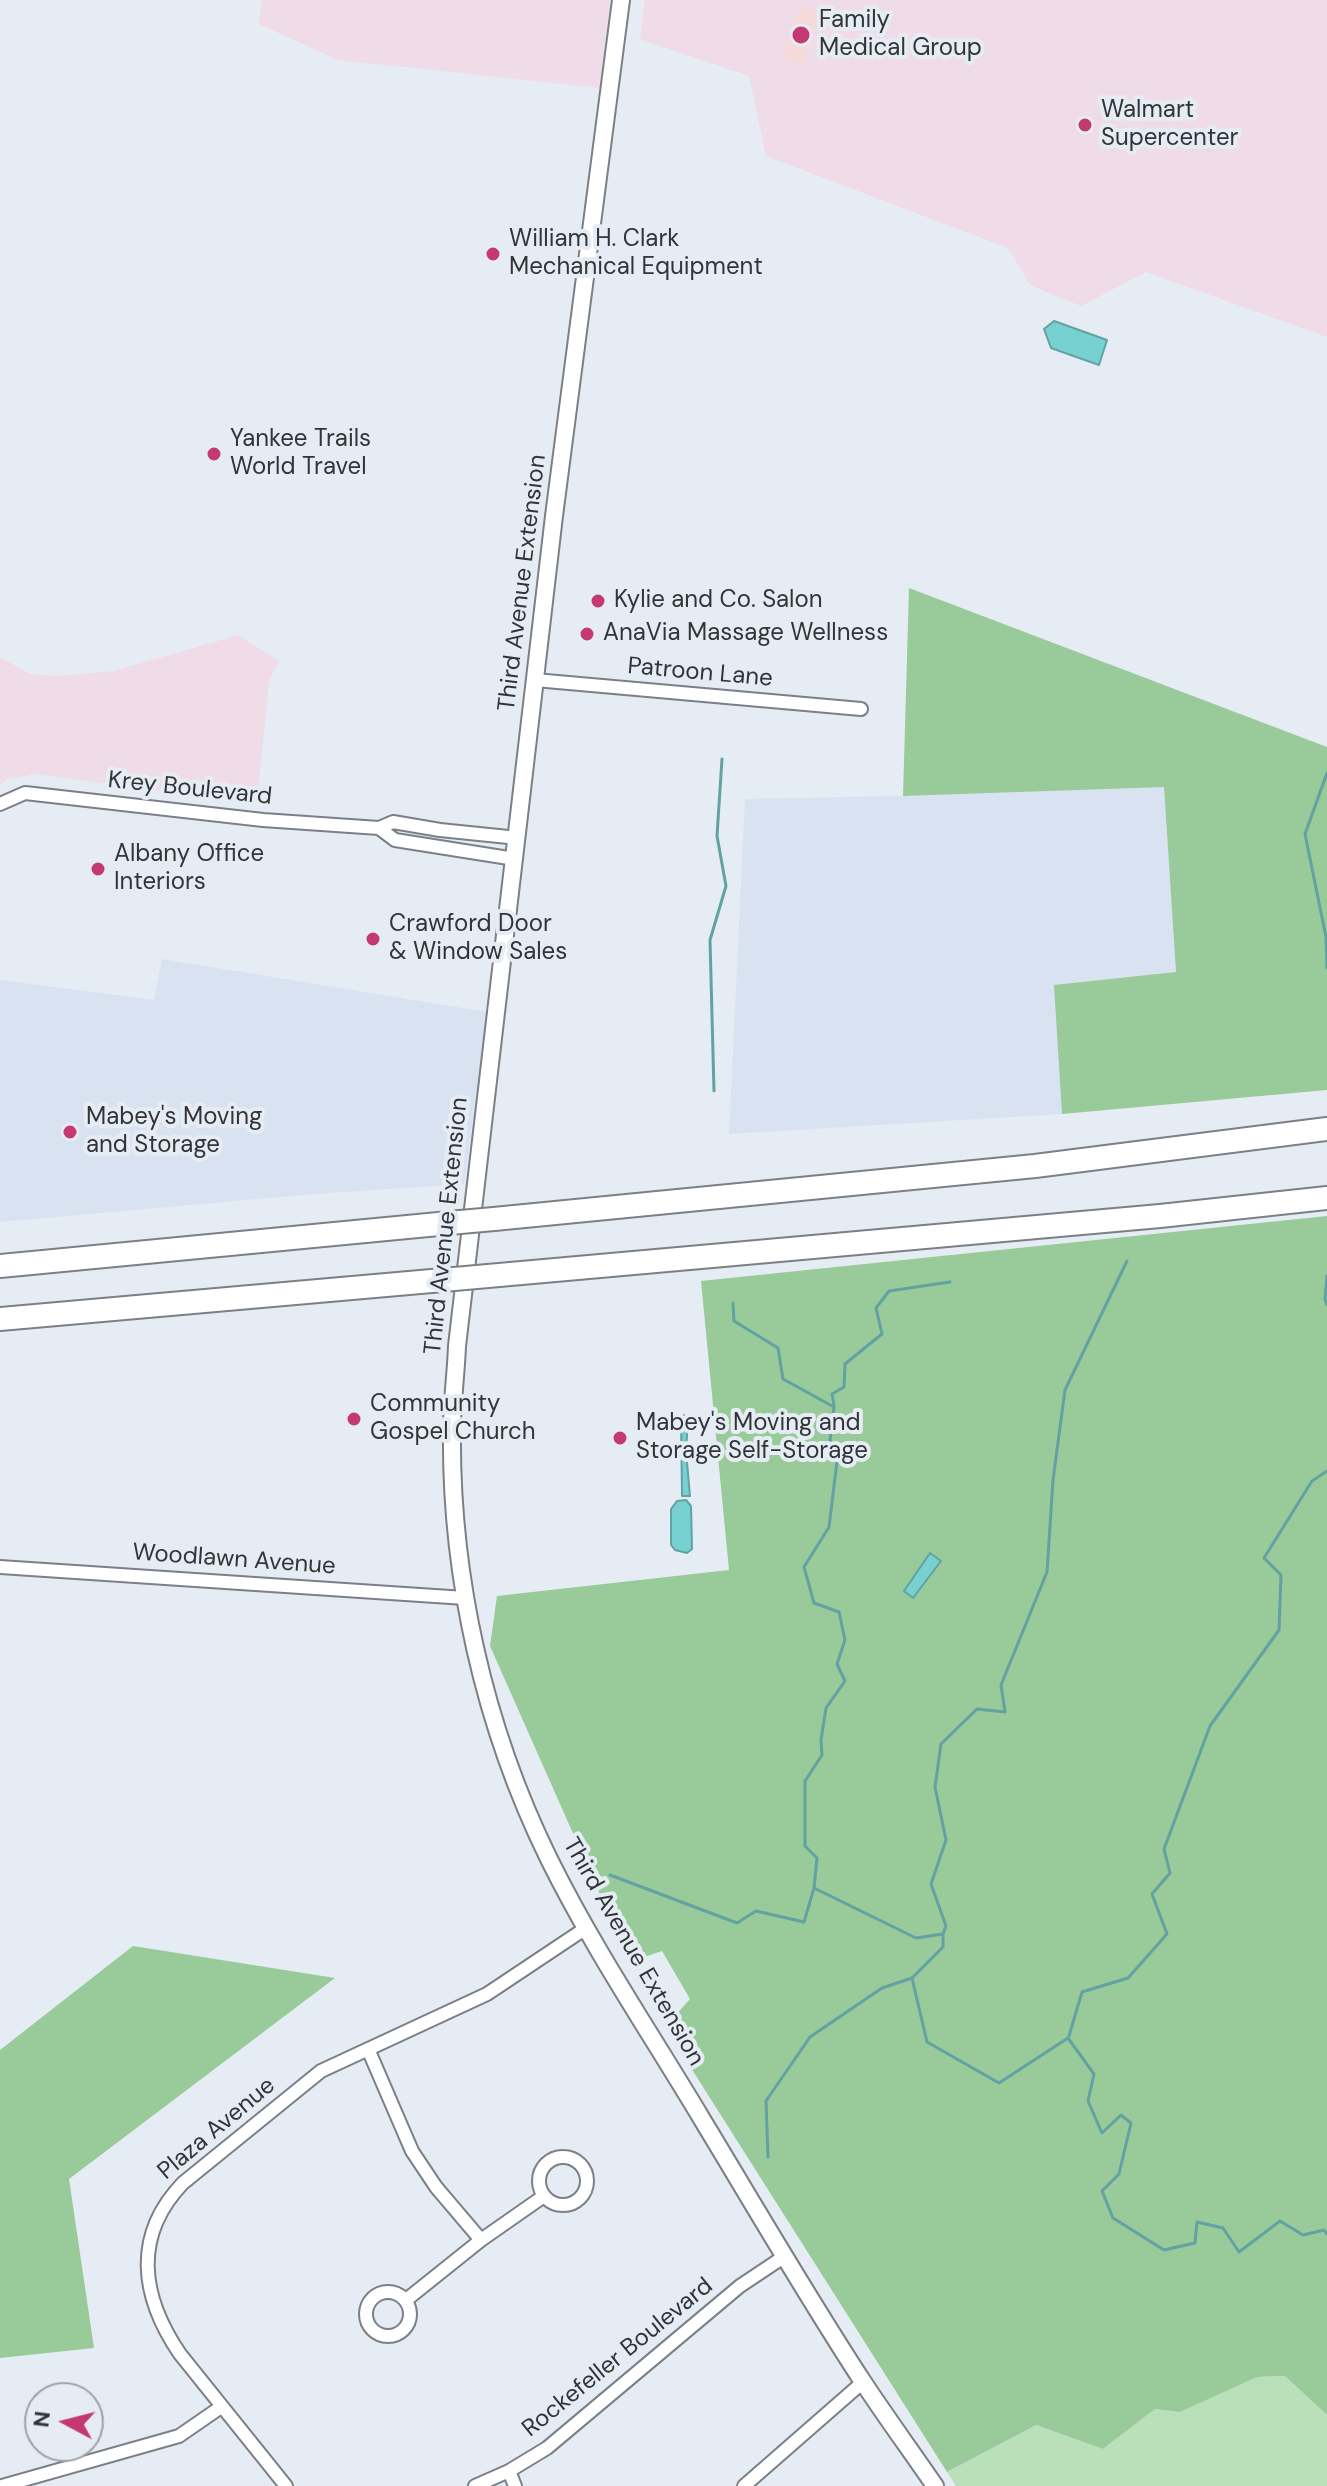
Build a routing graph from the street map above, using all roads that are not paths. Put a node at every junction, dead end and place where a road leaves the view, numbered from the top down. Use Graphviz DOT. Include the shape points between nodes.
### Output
graph roads {
  1 [pos="621,0"];
  2 [pos="535,680"];
  3 [pos="861,709"];
  4 [pos="0,804"];
  5 [pos="379,828"];
  6 [pos="518,838"];
  7 [pos="515,859"];
  8 [pos="1327,1129"];
  9 [pos="1327,1198"];
  10 [pos="0,1256"];
  11 [pos="89,1257"];
  12 [pos="0,1266"];
  13 [pos="0,1319"];
  14 [pos="0,1567"];
  15 [pos="465,1598"];
  16 [pos="586,1928"];
  17 [pos="368,2049"];
  18 [pos="544,2196"];
  19 [pos="481,2240"];
  20 [pos="785,2256"];
  21 [pos="406,2300"];
  22 [pos="863,2382"];
  23 [pos="221,2407"];
  24 [pos="509,2471"];
  25 [pos="2,2486"];
  26 [pos="286,2486"];
  27 [pos="475,2486"];
  28 [pos="515,2486"];
  29 [pos="744,2486"];
  30 [pos="935,2486"];
  1 -- 2 [label="street, Third Avenue Extension"];
  2 -- 3 [label="street, Patroon Lane"];
  2 -- 6 [label="street, Third Avenue Extension"];
  4 -- 5 [label="street, Krey Boulevard" via="25,793"];
  5 -- 6 [label="street, Krey Boulevard" via="393,822"];
  5 -- 7 [label="street, Krey Boulevard" via="395,840"];
  6 -- 7 [label="street, Third Avenue Extension"];
  7 -- 15 [label="street, Third Avenue Extension" via="457,1346 453,1477"];
  8 -- 11 [label="highway, bridge" via="1035,1166"];
  9 -- 13 [label="highway, bridge"];
  10 -- 11 [label="highway"];
  11 -- 12 [label="highway"];
  14 -- 15 [label="street, Woodlawn Avenue"];
  15 -- 16 [label="street, Third Avenue Extension" via="487,1693 526,1808"];
  16 -- 17 [label="street, Plaza Avenue" via="487,1994"];
  16 -- 20 [label="street, Third Avenue Extension"];
  17 -- 19 [label="street" via="412,2151"];
  17 -- 23 [label="street, Plaza Avenue" via="321,2071 240,2135 183,2183 156,2222 147,2264 156,2313"];
  18 -- 19 [label="street"];
  19 -- 21 [label="street"];
  20 -- 22 [label="street, Third Avenue Extension"];
  20 -- 24 [label="street, Rockefeller Boulevard" via="740,2286 547,2448"];
  22 -- 29 [label="street"];
  22 -- 30 [label="street, Third Avenue Extension"];
  23 -- 25 [label="street" via="179,2436"];
  23 -- 26 [label="street, Plaza Avenue"];
  24 -- 27 [label="street, Rockefeller Boulevard"];
  24 -- 28 [label="street"];
}
